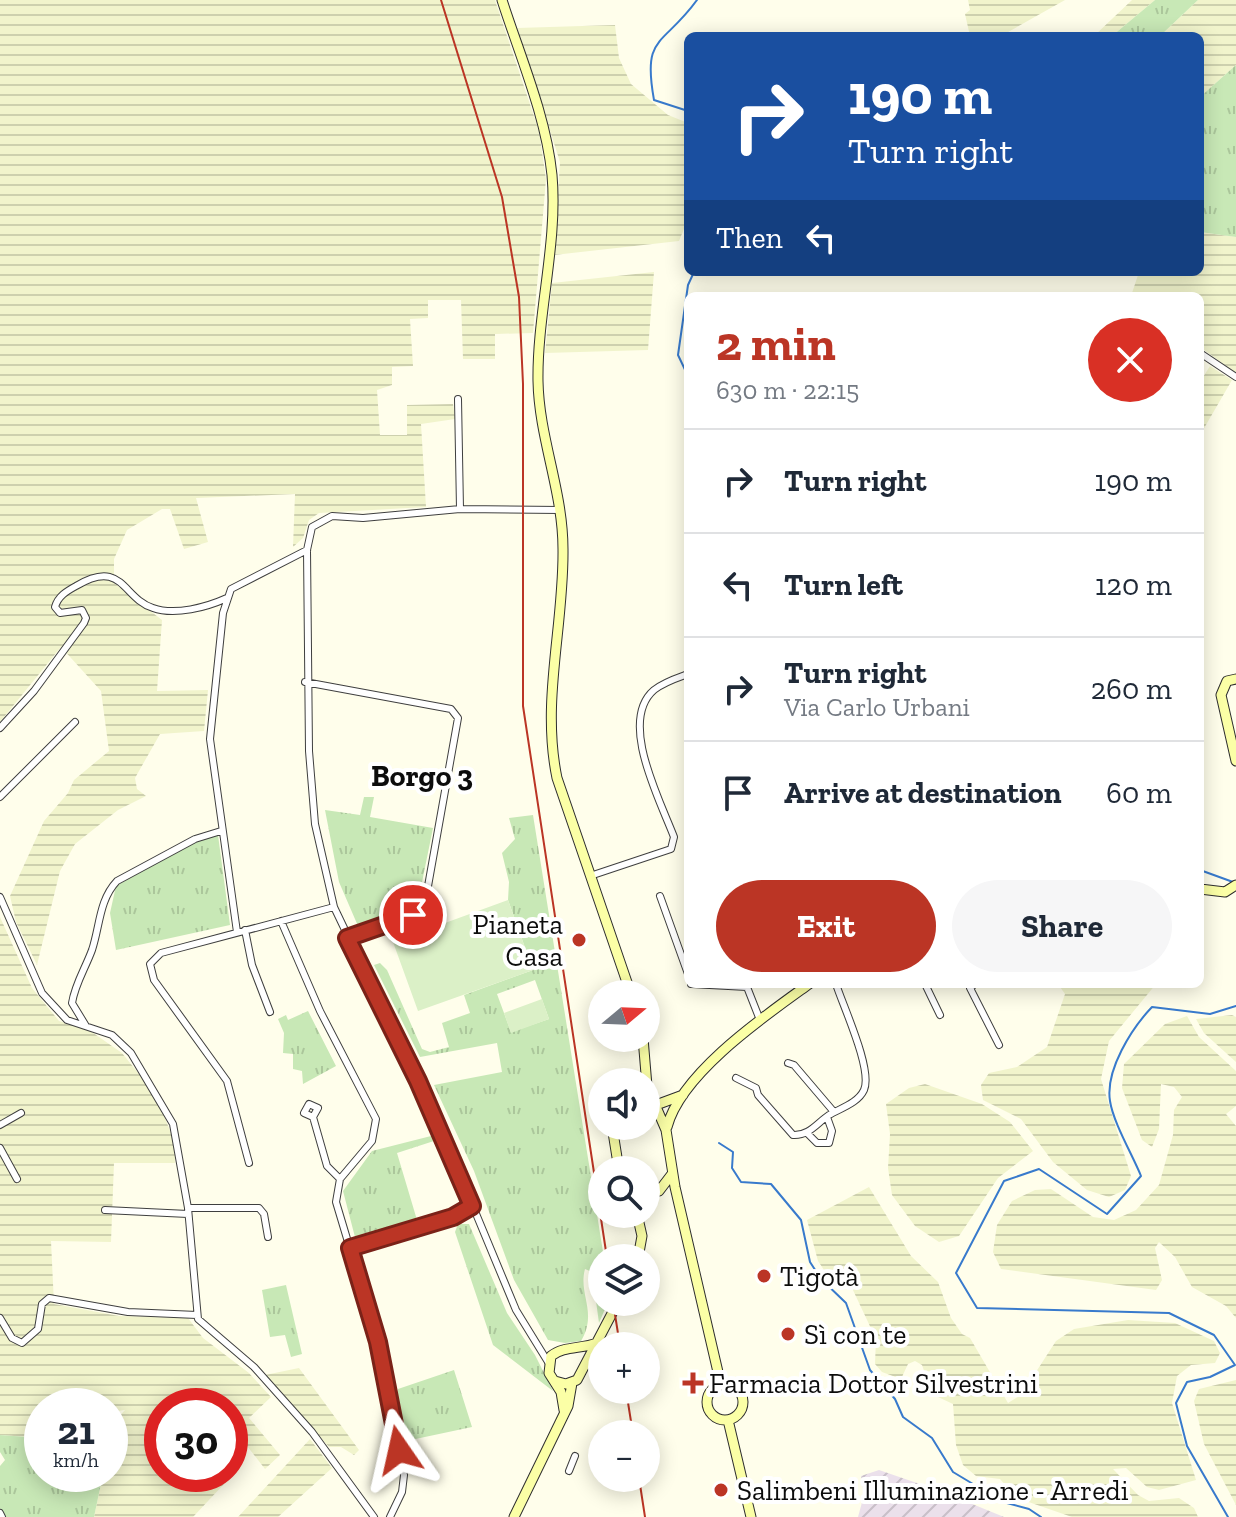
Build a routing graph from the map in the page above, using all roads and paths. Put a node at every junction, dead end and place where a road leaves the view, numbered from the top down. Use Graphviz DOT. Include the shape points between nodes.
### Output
graph roads {
  1 [pos="502,0"];
  2 [pos="1204,356"];
  3 [pos="1236,377"];
  4 [pos="458,399"];
  5 [pos="460,509"];
  6 [pos="561,510"];
  7 [pos="307,550"];
  8 [pos="227,598"];
  9 [pos="684,676"];
  10 [pos="1236,679"];
  11 [pos="305,682"];
  12 [pos="75,722"];
  13 [pos="0,728"];
  14 [pos="1236,761"];
  15 [pos="0,797"];
  16 [pos="221,831"];
  17 [pos="590,876"];
  18 [pos="1235,886"];
  19 [pos="1204,889"];
  20 [pos="660,896"];
  21 [pos="0,897"];
  22 [pos="334,907"];
  23 [pos="281,921"];
  24 [pos="241,931"];
  25 [pos="347,938"];
  26 [pos="684,963"];
  27 [pos="626,980"];
  28 [pos="750,988"];
  29 [pos="804,988"];
  30 [pos="837,988"];
  31 [pos="927,988"];
  32 [pos="970,988"];
  33 [pos="270,1012"];
  34 [pos="940,1015"];
  35 [pos="760,1020"];
  36 [pos="86,1026"];
  37 [pos="999,1045"];
  38 [pos="788,1063"];
  39 [pos="736,1078"];
  40 [pos="683,1095"];
  41 [pos="660,1101"];
  42 [pos="834,1112"];
  43 [pos="21,1113"];
  44 [pos="313,1117"];
  45 [pos="827,1117"];
  46 [pos="660,1119"];
  47 [pos="0,1125"];
  48 [pos="666,1130"];
  49 [pos="807,1133"];
  50 [pos="0,1148"];
  51 [pos="249,1163"];
  52 [pos="672,1174"];
  53 [pos="17,1179"];
  54 [pos="340,1179"];
  55 [pos="660,1184"];
  56 [pos="660,1197"];
  57 [pos="681,1205"];
  58 [pos="472,1206"];
  59 [pos="105,1210"];
  60 [pos="188,1211"];
  61 [pos="268,1237"];
  62 [pos="350,1248"];
  63 [pos="197,1315"];
  64 [pos="0,1318"];
  65 [pos="537,1342"];
  66 [pos="588,1347"];
  67 [pos="568,1349"];
  68 [pos="555,1352"];
  69 [pos="588,1360"];
  70 [pos="548,1362"];
  71 [pos="583,1370"];
  72 [pos="555,1381"];
  73 [pos="572,1383"];
  74 [pos="721,1385"];
  75 [pos="564,1410"];
  76 [pos="728,1420"];
  77 [pos="575,1456"];
  78 [pos="569,1471"];
  79 [pos="374,1517"];
  80 [pos="390,1517"];
  81 [pos="514,1517"];
  82 [pos="751,1517"];
  1 -- 6 [label="main road" via="544,133 552,177 538,379"];
  2 -- 3 [label="street"];
  4 -- 5 [label="street"];
  5 -- 6 [label="street"];
  5 -- 7 [label="street" via="324,518 309,533"];
  6 -- 17 [label="main road" via="563,572 550,702 551,752"];
  7 -- 8 [label="street" via="231,589"];
  7 -- 11 [label="street"];
  8 -- 13 [label="street" via="207,607 164,610 151,608 112,578 83,582 59,597 57,611 82,610 84,623"];
  8 -- 16 [label="street" via="210,739"];
  9 -- 17 [label="street" via="654,690 639,714 640,743 674,837 671,849"];
  10 -- 14 [label="main road" via="1221,687"];
  11 -- 22 [label="street" via="315,824"];
  11 -- 25 [label="street" via="451,709 458,718 425,903 413,915"];
  12 -- 15 [label="street"];
  16 -- 24 [label="street"];
  16 -- 36 [label="street" via="195,839 107,891 72,1003"];
  17 -- 27 [label="main road"];
  18 -- 19 [label="main road" via="1225,892"];
  20 -- 26 [label="street"];
  21 -- 36 [label="street" via="42,993 67,1020"];
  22 -- 23 [label="street"];
  22 -- 25 [label="street"];
  23 -- 24 [label="street"];
  23 -- 54 [label="street" via="376,1119 372,1141"];
  24 -- 33 [label="street"];
  24 -- 51 [label="street" via="161,953 150,971 227,1081"];
  25 -- 58 [label="street"];
  28 -- 35 [label="street"];
  29 -- 35 [label="main road"];
  30 -- 42 [label="street" via="867,1076 864,1092"];
  31 -- 34 [label="street"];
  32 -- 37 [label="street"];
  35 -- 40 [label="main road" via="729,1044"];
  36 -- 60 [label="street" via="122,1044 159,1095 180,1149"];
  38 -- 42 [label="street"];
  39 -- 49 [label="street" via="756,1088 793,1135"];
  40 -- 41 [label="main road"];
  40 -- 48 [label="main road"];
  42 -- 45 [label="street"];
  43 -- 47 [label="street"];
  44 -- 54 [label="street" via="327,1166"];
  45 -- 49 [label="street"];
  45 -- 49 [label="street" via="829,1143 817,1143"];
  46 -- 48 [label="main road"];
  48 -- 52 [label="main road"];
  50 -- 53 [label="street"];
  52 -- 55 [label="main road"];
  52 -- 57 [label="main road"];
  54 -- 62 [label="street" via="336,1202"];
  56 -- 57 [label="main road"];
  57 -- 74 [label="main road"];
  58 -- 62 [label="street" via="453,1217"];
  58 -- 65 [label="street" via="516,1310"];
  59 -- 60 [label="street"];
  60 -- 61 [label="street" via="259,1208"];
  60 -- 63 [label="street"];
  62 -- 80 [label="street" via="378,1342 404,1475"];
  63 -- 64 [label="street" via="128,1312 49,1298 42,1304 38,1329 22,1343 12,1338"];
  63 -- 79 [label="street" via="254,1367 312,1432"];
  65 -- 68 [label="street"];
  65 -- 70 [label="street"];
  66 -- 67 [label="main road"];
  67 -- 68 [label="main road"];
  67 -- 71 [label="main road" via="579,1356"];
  68 -- 70 [label="main road"];
  69 -- 71 [label="main road"];
  70 -- 72 [label="main road"];
  71 -- 73 [label="main road"];
  72 -- 73 [label="main road"];
  72 -- 75 [label="main road"];
  73 -- 75 [label="main road"];
  74 -- 76 [label="main road" via="709,1395 708,1405 717,1418"];
  74 -- 76 [label="main road" via="737,1389 743,1399 741,1411"];
  75 -- 81 [label="main road"];
  76 -- 82 [label="main road"];
  77 -- 78 [label="street"];
}
